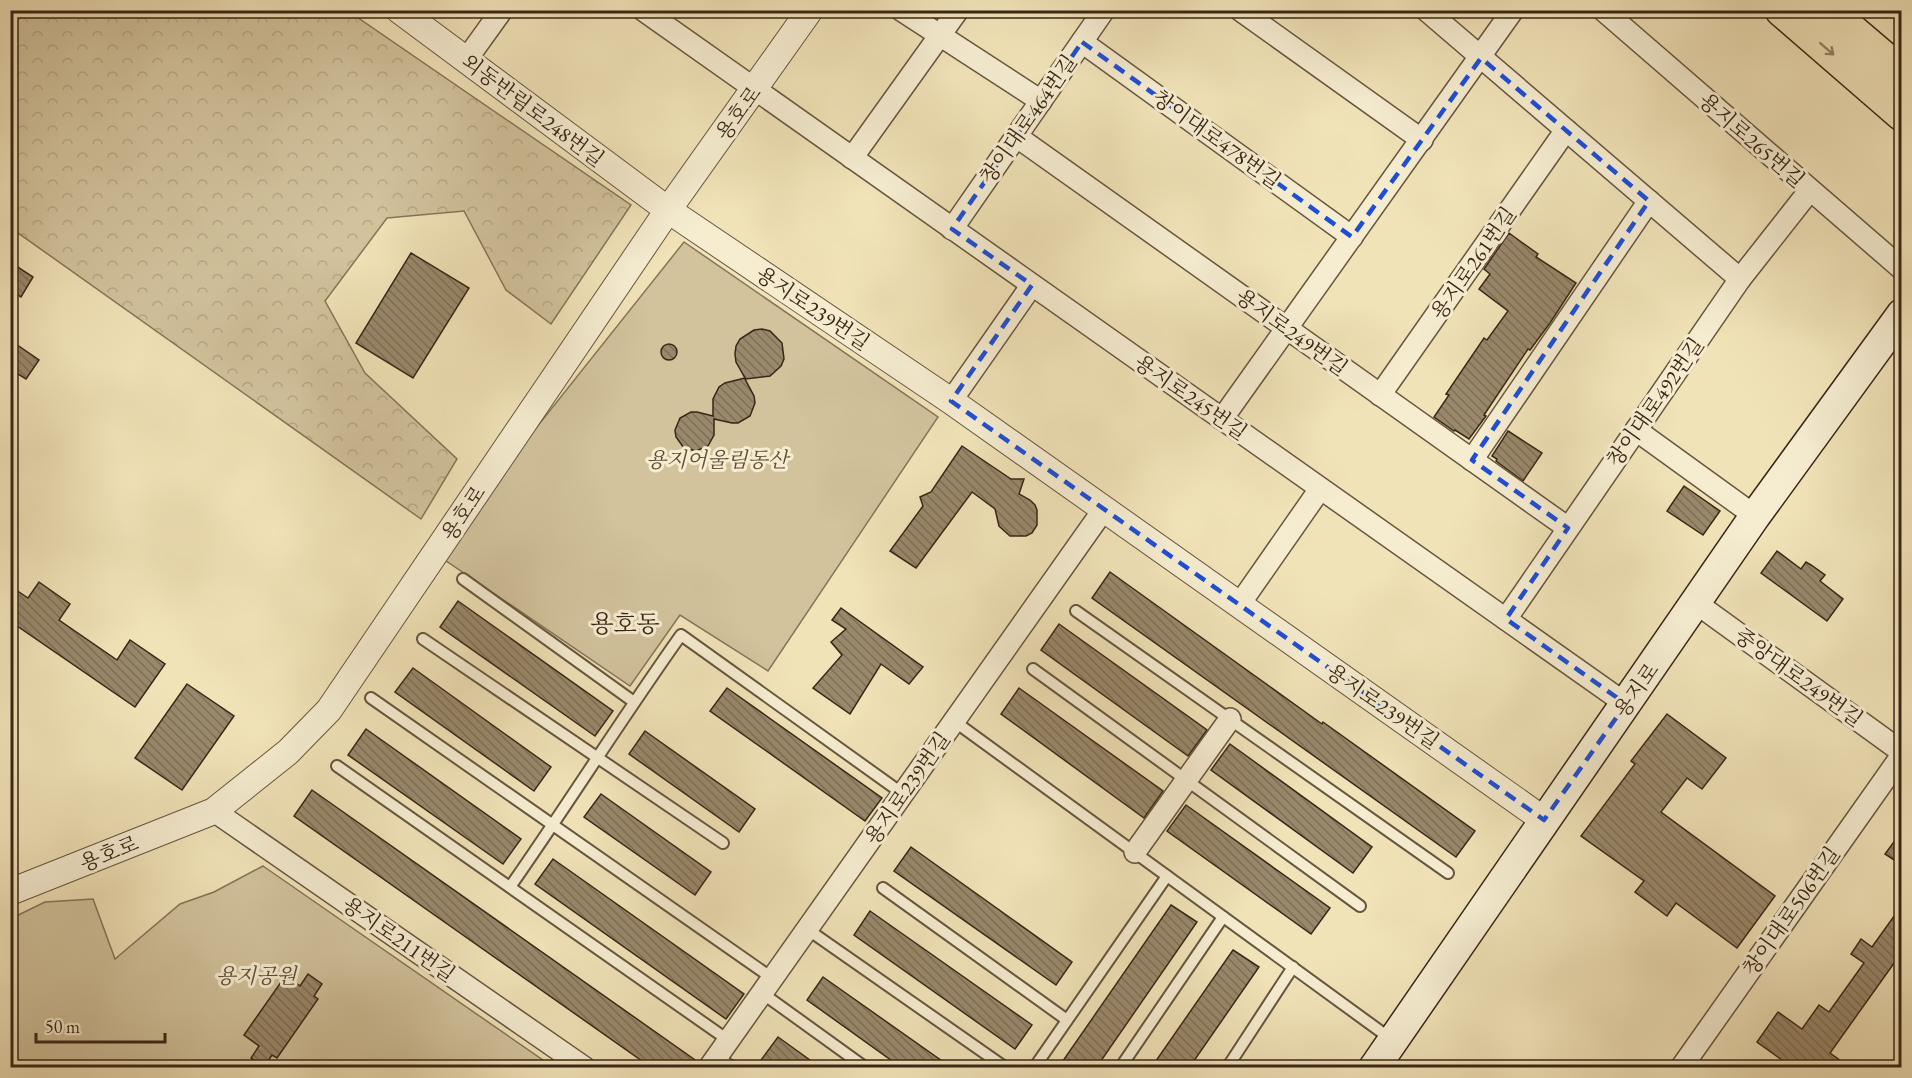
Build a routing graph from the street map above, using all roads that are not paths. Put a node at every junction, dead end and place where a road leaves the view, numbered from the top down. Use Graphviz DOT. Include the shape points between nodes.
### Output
graph roads {
  1 [pos="399,10"];
  2 [pos="502,10"];
  3 [pos="643,10"];
  4 [pos="810,10"];
  5 [pos="901,10"];
  6 [pos="958,10"];
  7 [pos="1104,10"];
  8 [pos="1240,10"];
  9 [pos="1426,10"];
  10 [pos="1513,10"];
  11 [pos="1603,10"];
  12 [pos="1782,10"];
  13 [pos="1827,10"];
  14 [pos="940,36"];
  15 [pos="1082,42"];
  16 [pos="1481,57"];
  17 [pos="466,60"];
  18 [pos="1902,74"];
  19 [pos="755,90"];
  20 [pos="1041,101"];
  21 [pos="1902,114"];
  22 [pos="1566,130"];
  23 [pos="1016,136"];
  24 [pos="1422,140"];
  25 [pos="852,158"];
  26 [pos="1810,190"];
  27 [pos="1649,201"];
  28 [pos="668,210"];
  29 [pos="952,229"];
  30 [pos="1352,237"];
  31 [pos="1902,269"];
  32 [pos="1740,279"];
  33 [pos="1032,285"];
  34 [pos="1902,314"];
  35 [pos="1287,328"];
  36 [pos="1380,395"];
  37 [pos="951,401"];
  38 [pos="1222,419"];
  39 [pos="1636,430"];
  40 [pos="1472,460"];
  41 [pos="1320,489"];
  42 [pos="1104,509"];
  43 [pos="1755,516"];
  44 [pos="1568,528"];
  45 [pos="463,579"];
  46 [pos="1696,603"];
  47 [pos="1239,605"];
  48 [pos="1076,611"];
  49 [pos="1506,619"];
  50 [pos="423,639"];
  51 [pos="1033,669"];
  52 [pos="371,698"];
  53 [pos="634,702"];
  54 [pos="1626,704"];
  55 [pos="1230,719"];
  56 [pos="954,722"];
  57 [pos="1902,753"];
  58 [pos="597,757"];
  59 [pos="337,766"];
  60 [pos="1186,780"];
  61 [pos="903,794"];
  62 [pos="214,811"];
  63 [pos="1544,820"];
  64 [pos="553,825"];
  65 [pos="723,843"];
  66 [pos="1135,852"];
  67 [pos="1448,873"];
  68 [pos="1167,876"];
  69 [pos="510,887"];
  70 [pos="883,888"];
  71 [pos="12,890"];
  72 [pos="1360,906"];
  73 [pos="1223,917"];
  74 [pos="807,929"];
  75 [pos="1293,968"];
  76 [pos="767,986"];
  77 [pos="1067,1020"];
  78 [pos="1393,1040"];
  79 [pos="722,1058"];
  80 [pos="585,1068"];
  81 [pos="866,1068"];
  82 [pos="1006,1068"];
  83 [pos="1034,1068"];
  84 [pos="1120,1068"];
  85 [pos="1227,1068"];
  86 [pos="1374,1068"];
  87 [pos="1681,1068"];
  1 -- 17 [label="street, 외동반림로248번길"];
  2 -- 17 [label="street"];
  3 -- 19 [label="street, 용지로245번길"];
  4 -- 19 [label="street, 용호로"];
  5 -- 14 [label="street"];
  6 -- 14 [label="street"];
  7 -- 15 [label="street, 창이대로464번길"];
  8 -- 24 [label="street"];
  9 -- 16 [label="street"];
  10 -- 16 [label="street"];
  11 -- 26 [label="street, 용지로265번길"];
  12 -- 21 [label="main road, one-way"];
  13 -- 18 [label="main road"];
  14 -- 20 [label="street"];
  14 -- 25 [label="street"];
  15 -- 20 [label="street, 창이대로464번길"];
  15 -- 30 [label="street, 창이대로478번길"];
  16 -- 22 [label="street"];
  16 -- 24 [label="street"];
  17 -- 28 [label="street, 외동반림로248번길"];
  19 -- 25 [label="street, 용지로245번길"];
  19 -- 28 [label="street, 용호로"];
  20 -- 23 [label="street, 창이대로464번길"];
  22 -- 27 [label="street"];
  22 -- 36 [label="street, 용지로261번길"];
  23 -- 29 [label="street, 창이대로464번길"];
  23 -- 35 [label="street, 용지로249번길"];
  24 -- 30 [label="street"];
  25 -- 29 [label="street, 용지로245번길"];
  26 -- 31 [label="street, 용지로265번길"];
  26 -- 32 [label="street, 창이대로492번길"];
  27 -- 32 [label="street"];
  27 -- 40 [label="street"];
  28 -- 37 [label="street, 용지로239번길"];
  28 -- 62 [label="street, 용호로" via="329,710 288,752"];
  29 -- 33 [label="street, 용지로245번길"];
  30 -- 35 [label="street"];
  32 -- 39 [label="street, 창이대로492번길"];
  33 -- 37 [label="street"];
  33 -- 38 [label="street, 용지로245번길"];
  34 -- 43 [label="main road, 용지로"];
  35 -- 36 [label="street, 용지로249번길"];
  35 -- 38 [label="street"];
  36 -- 40 [label="street, 용지로249번길"];
  37 -- 42 [label="street, 용지로239번길"];
  38 -- 41 [label="street, 용지로245번길"];
  39 -- 43 [label="street"];
  39 -- 44 [label="street, 창이대로492번길"];
  40 -- 44 [label="street, 용지로249번길"];
  41 -- 47 [label="street"];
  41 -- 49 [label="street, 용지로245번길"];
  42 -- 47 [label="street, 용지로239번길"];
  42 -- 56 [label="street, 용지로239번길"];
  43 -- 46 [label="main road, 용지로"];
  44 -- 49 [label="street, 창이대로492번길"];
  45 -- 53 [label="lane"];
  46 -- 54 [label="main road, 용지로"];
  46 -- 57 [label="street, 중앙대로249번길"];
  47 -- 63 [label="street, 용지로239번길"];
  48 -- 55 [label="lane"];
  49 -- 54 [label="street, 용지로245번길"];
  50 -- 58 [label="lane"];
  51 -- 60 [label="lane"];
  52 -- 64 [label="lane"];
  53 -- 58 [label="lane"];
  53 -- 61 [label="lane" via="681,635"];
  54 -- 63 [label="main road, 용지로"];
  55 -- 60 [label="street"];
  55 -- 67 [label="lane"];
  56 -- 61 [label="street, 용지로239번길"];
  56 -- 66 [label="lane"];
  57 -- 87 [label="street, 창이대로506번길"];
  58 -- 64 [label="lane"];
  58 -- 65 [label="lane"];
  59 -- 69 [label="lane"];
  60 -- 66 [label="street"];
  60 -- 72 [label="lane"];
  61 -- 74 [label="street, 용지로239번길"];
  62 -- 71 [label="street, 용호로"];
  62 -- 80 [label="street, 용지로211번길"];
  63 -- 78 [label="main road, 용지로"];
  64 -- 69 [label="lane"];
  64 -- 76 [label="lane"];
  66 -- 68 [label="lane"];
  68 -- 73 [label="lane"];
  68 -- 77 [label="lane"];
  69 -- 79 [label="lane"];
  70 -- 77 [label="lane"];
  73 -- 75 [label="lane"];
  73 -- 84 [label="lane"];
  74 -- 76 [label="street, 용지로239번길"];
  74 -- 82 [label="lane"];
  75 -- 78 [label="lane"];
  75 -- 85 [label="lane"];
  76 -- 79 [label="street, 용지로239번길"];
  76 -- 81 [label="lane"];
  77 -- 83 [label="lane"];
  78 -- 86 [label="main road, 용지로"];
}
